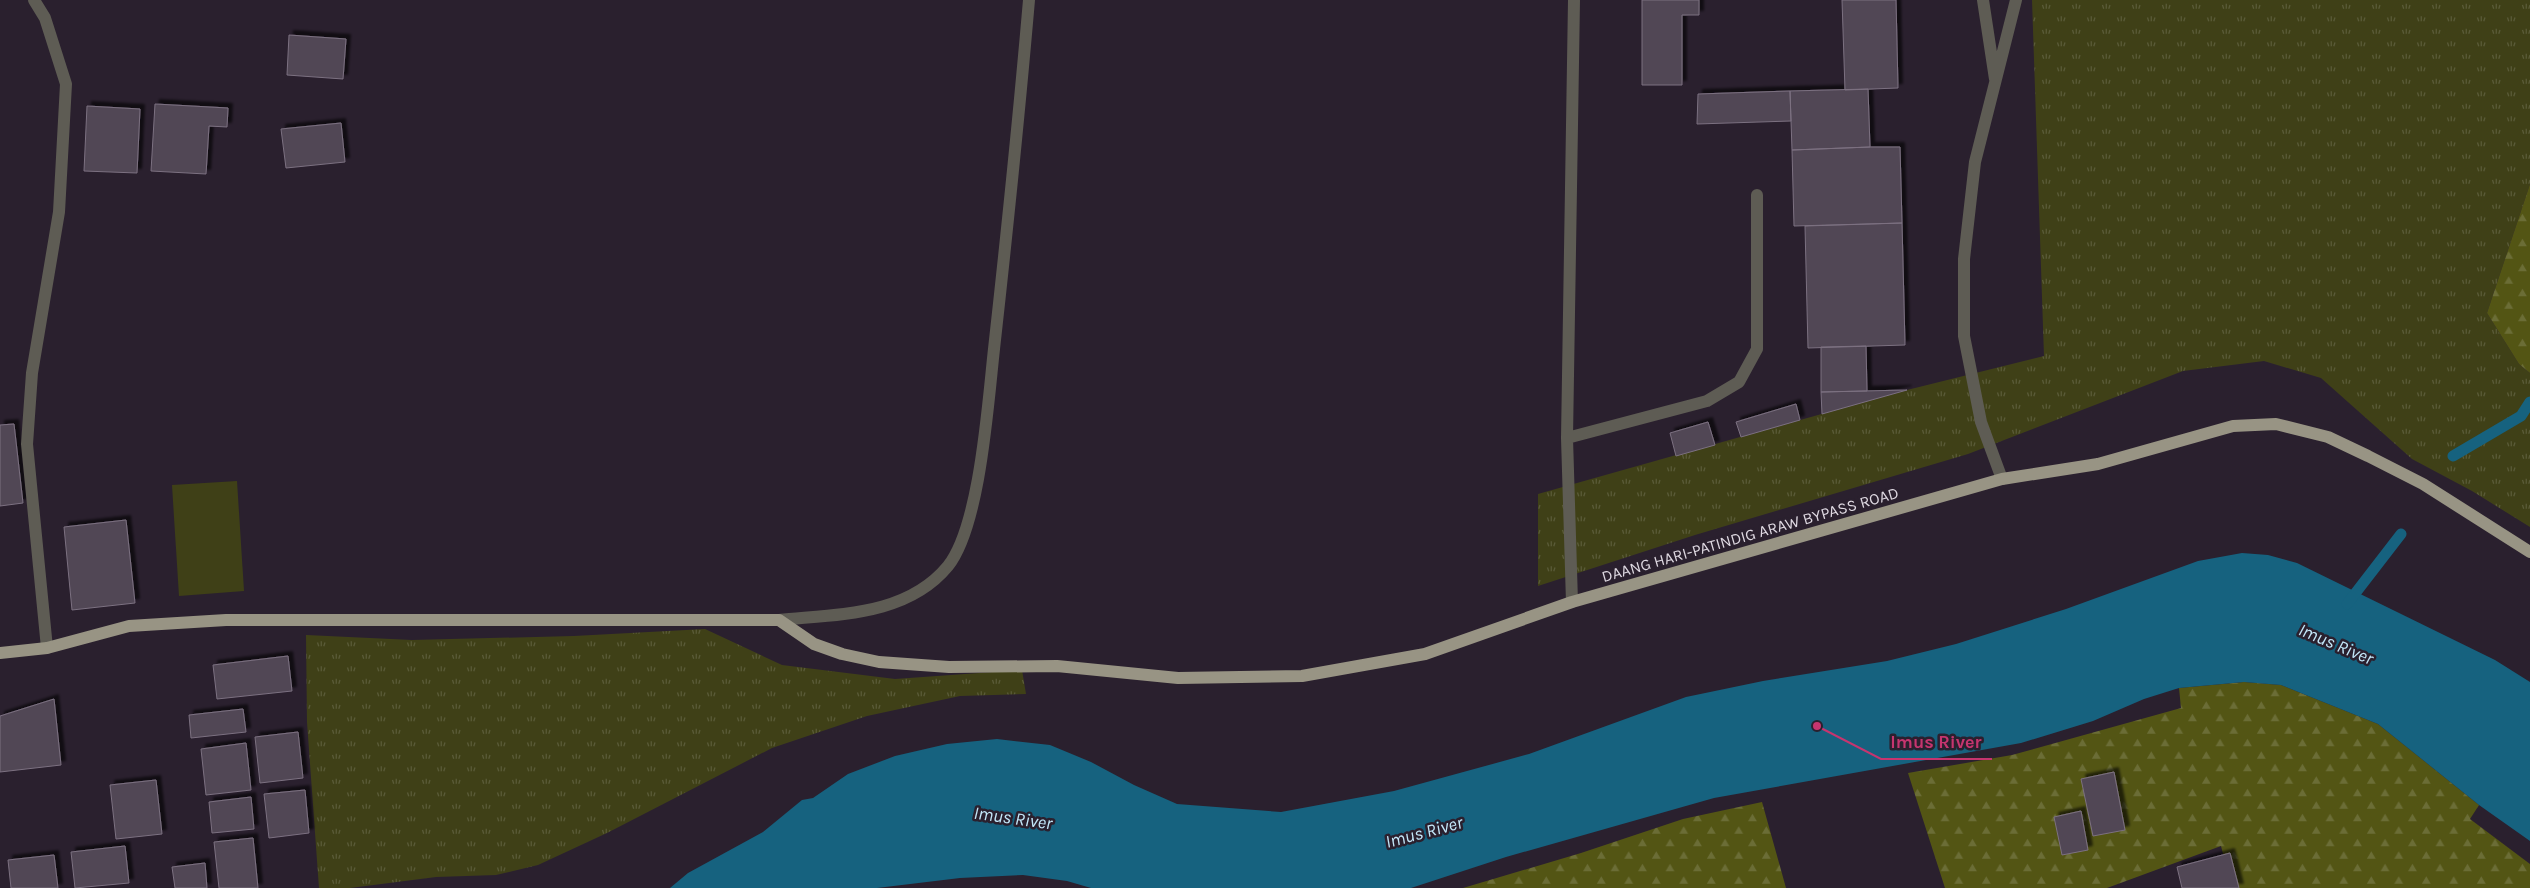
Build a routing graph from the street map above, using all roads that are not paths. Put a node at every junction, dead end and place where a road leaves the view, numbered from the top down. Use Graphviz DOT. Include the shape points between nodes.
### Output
graph roads {
  1 [pos="34,0"];
  2 [pos="1029,0"];
  3 [pos="1574,0"];
  4 [pos="1983,0"];
  5 [pos="2016,0"];
  6 [pos="1996,84"];
  7 [pos="1758,195"];
  8 [pos="1566,438"];
  9 [pos="2002,479"];
  10 [pos="2530,552"];
  11 [pos="1572,602"];
  12 [pos="779,620"];
  13 [pos="47,648"];
  14 [pos="0,653"];
  1 -- 13 [label="street" via="45,18 66,84 59,212 32,373 27,444"];
  2 -- 12 [label="street" via="1012,195 989,394 967,532 948,566 919,593 876,610"];
  3 -- 8 [label="street"];
  4 -- 6 [label="street"];
  5 -- 6 [label="street"];
  6 -- 9 [label="street" via="1975,162 1964,260 1964,336 1981,422"];
  7 -- 8 [label="street" via="1756,349 1739,382 1707,401"];
  8 -- 11 [label="street"];
  9 -- 10 [label="main road, DAANG HARI-PATINDIG ARAW BYPASS ROAD" via="2098,464 2233,426 2276,424 2328,437 2368,456 2423,484"];
  9 -- 11 [label="main road, DAANG HARI-PATINDIG ARAW BYPASS ROAD"];
  11 -- 12 [label="main road, DAANG HARI-PATINDIG ARAW BYPASS ROAD" via="1425,654 1302,676 1178,678 1057,666 949,667 879,662 814,644"];
  12 -- 13 [label="main road" via="226,620 129,626"];
  13 -- 14 [label="main road"];
}
